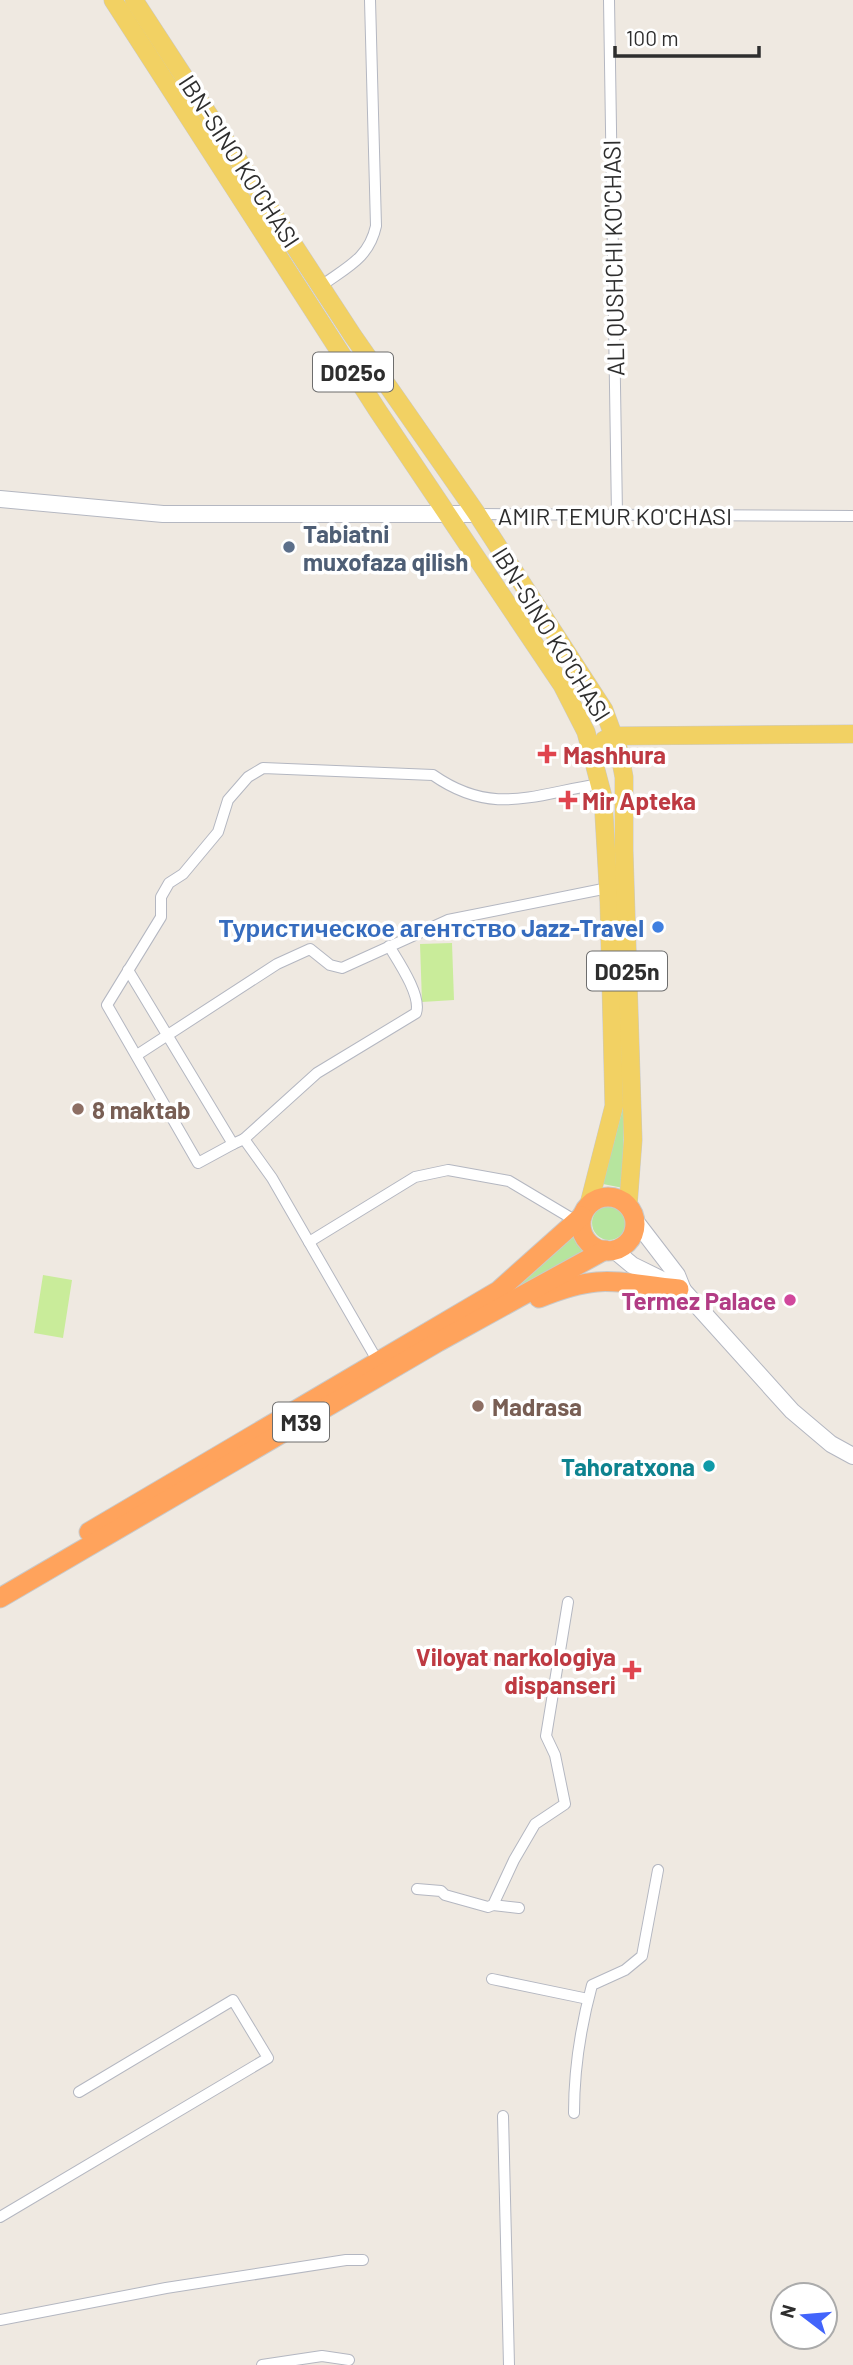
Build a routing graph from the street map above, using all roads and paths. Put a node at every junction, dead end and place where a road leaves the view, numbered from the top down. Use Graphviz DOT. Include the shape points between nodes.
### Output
graph roads {
  1 [pos="113,0"];
  2 [pos="134,0"];
  3 [pos="370,0"];
  4 [pos="609,0"];
  5 [pos="321,286"];
  6 [pos="0,499"];
  7 [pos="477,514"];
  8 [pos="447,515"];
  9 [pos="617,515"];
  10 [pos="853,516"];
  11 [pos="853,734"];
  12 [pos="853,743"];
  13 [pos="617,744"];
  14 [pos="593,752"];
  15 [pos="600,785"];
  16 [pos="608,888"];
  17 [pos="389,946"];
  18 [pos="128,970"];
  19 [pos="168,1035"];
  20 [pos="137,1055"];
  21 [pos="244,1139"];
  22 [pos="233,1144"];
  23 [pos="631,1212"];
  24 [pos="582,1214"];
  25 [pos="309,1242"];
  26 [pos="609,1250"];
  27 [pos="681,1290"];
  28 [pos="501,1309"];
  29 [pos="377,1360"];
  30 [pos="853,1456"];
  31 [pos="0,1585"];
  32 [pos="0,1598"];
  33 [pos="568,1602"];
  34 [pos="658,1870"];
  35 [pos="418,1889"];
  36 [pos="493,1905"];
  37 [pos="519,1908"];
  38 [pos="492,1979"];
  39 [pos="588,1999"];
  40 [pos="79,2092"];
  41 [pos="574,2113"];
  42 [pos="503,2116"];
  43 [pos="0,2217"];
  44 [pos="363,2260"];
  45 [pos="0,2320"];
  46 [pos="349,2360"];
  47 [pos="262,2365"];
  48 [pos="509,2365"];
  1 -- 8 [label="main road, IBN-SINO KO'CHASI / D025o"];
  2 -- 5 [label="main road, IBN-SINO KO'CHASI / D025o"];
  3 -- 5 [label="street" via="376,226 366,253"];
  4 -- 9 [label="street, ALI QUSHCHI KO'CHASI"];
  5 -- 7 [label="main road, IBN-SINO KO'CHASI / D025o"];
  6 -- 8 [label="main road, AMIR TEMUR KO'CHASI" via="163,514"];
  7 -- 8 [label="main road, AMIR TEMUR KO'CHASI"];
  7 -- 9 [label="street, AMIR TEMUR KO'CHASI"];
  7 -- 13 [label="main road, IBN-SINO KO'CHASI / D025o" via="604,710"];
  8 -- 14 [label="main road, IBN-SINO KO'CHASI / D025o" via="562,685"];
  9 -- 10 [label="street, AMIR TEMUR KO'CHASI"];
  11 -- 13 [label="main road"];
  12 -- 13 [label="main road"];
  13 -- 14 [label="main road"];
  13 -- 23 [label="main road, IBN-SINO KO'CHASI / D025n" via="624,777"];
  14 -- 15 [label="main road, IBN-SINO KO'CHASI / D025n"];
  15 -- 16 [label="main road, IBN-SINO KO'CHASI / D025n"];
  15 -- 18 [label="street" via="518,800 487,800 453,789 433,775 263,768 247,777 228,800 218,832 183,874 169,883 161,897 161,917"];
  16 -- 17 [label="street" via="448,920"];
  16 -- 24 [label="main road, IBN-SINO KO'CHASI / D025n" via="614,1106"];
  17 -- 19 [label="street" via="342,968 330,965 310,949 277,964"];
  17 -- 21 [label="street" via="407,976 416,1013 317,1073"];
  18 -- 19 [label="street"];
  18 -- 20 [label="street" via="107,1005"];
  19 -- 20 [label="street"];
  19 -- 22 [label="street"];
  20 -- 22 [label="street" via="198,1163"];
  21 -- 22 [label="street"];
  21 -- 25 [label="street"];
  23 -- 24 [label="highway" via="609,1196"];
  23 -- 26 [label="highway" via="630,1238"];
  23 -- 27 [label="main road" via="677,1275"];
  24 -- 25 [label="street" via="509,1181 448,1170 415,1177"];
  24 -- 26 [label="highway" via="585,1239"];
  24 -- 29 [label="highway, M39" via="498,1291"];
  25 -- 29 [label="street"];
  26 -- 27 [label="main road"];
  26 -- 28 [label="highway, M39"];
  27 -- 28 [label="highway" via="605,1279"];
  27 -- 30 [label="main road" via="792,1411"];
  28 -- 32 [label="highway, M39"];
  29 -- 31 [label="highway, M39"];
  33 -- 36 [label="street" via="546,1737 555,1755 565,1804 536,1824"];
  34 -- 39 [label="street" via="642,1956 592,1985"];
  35 -- 36 [label="street"];
  36 -- 37 [label="street"];
  38 -- 39 [label="street"];
  39 -- 41 [label="street" via="574,2066"];
  40 -- 43 [label="street" via="233,2000 268,2058 259,2069"];
  42 -- 48 [label="street"];
  44 -- 45 [label="street" via="166,2288"];
  46 -- 47 [label="street" via="322,2356"];
}
